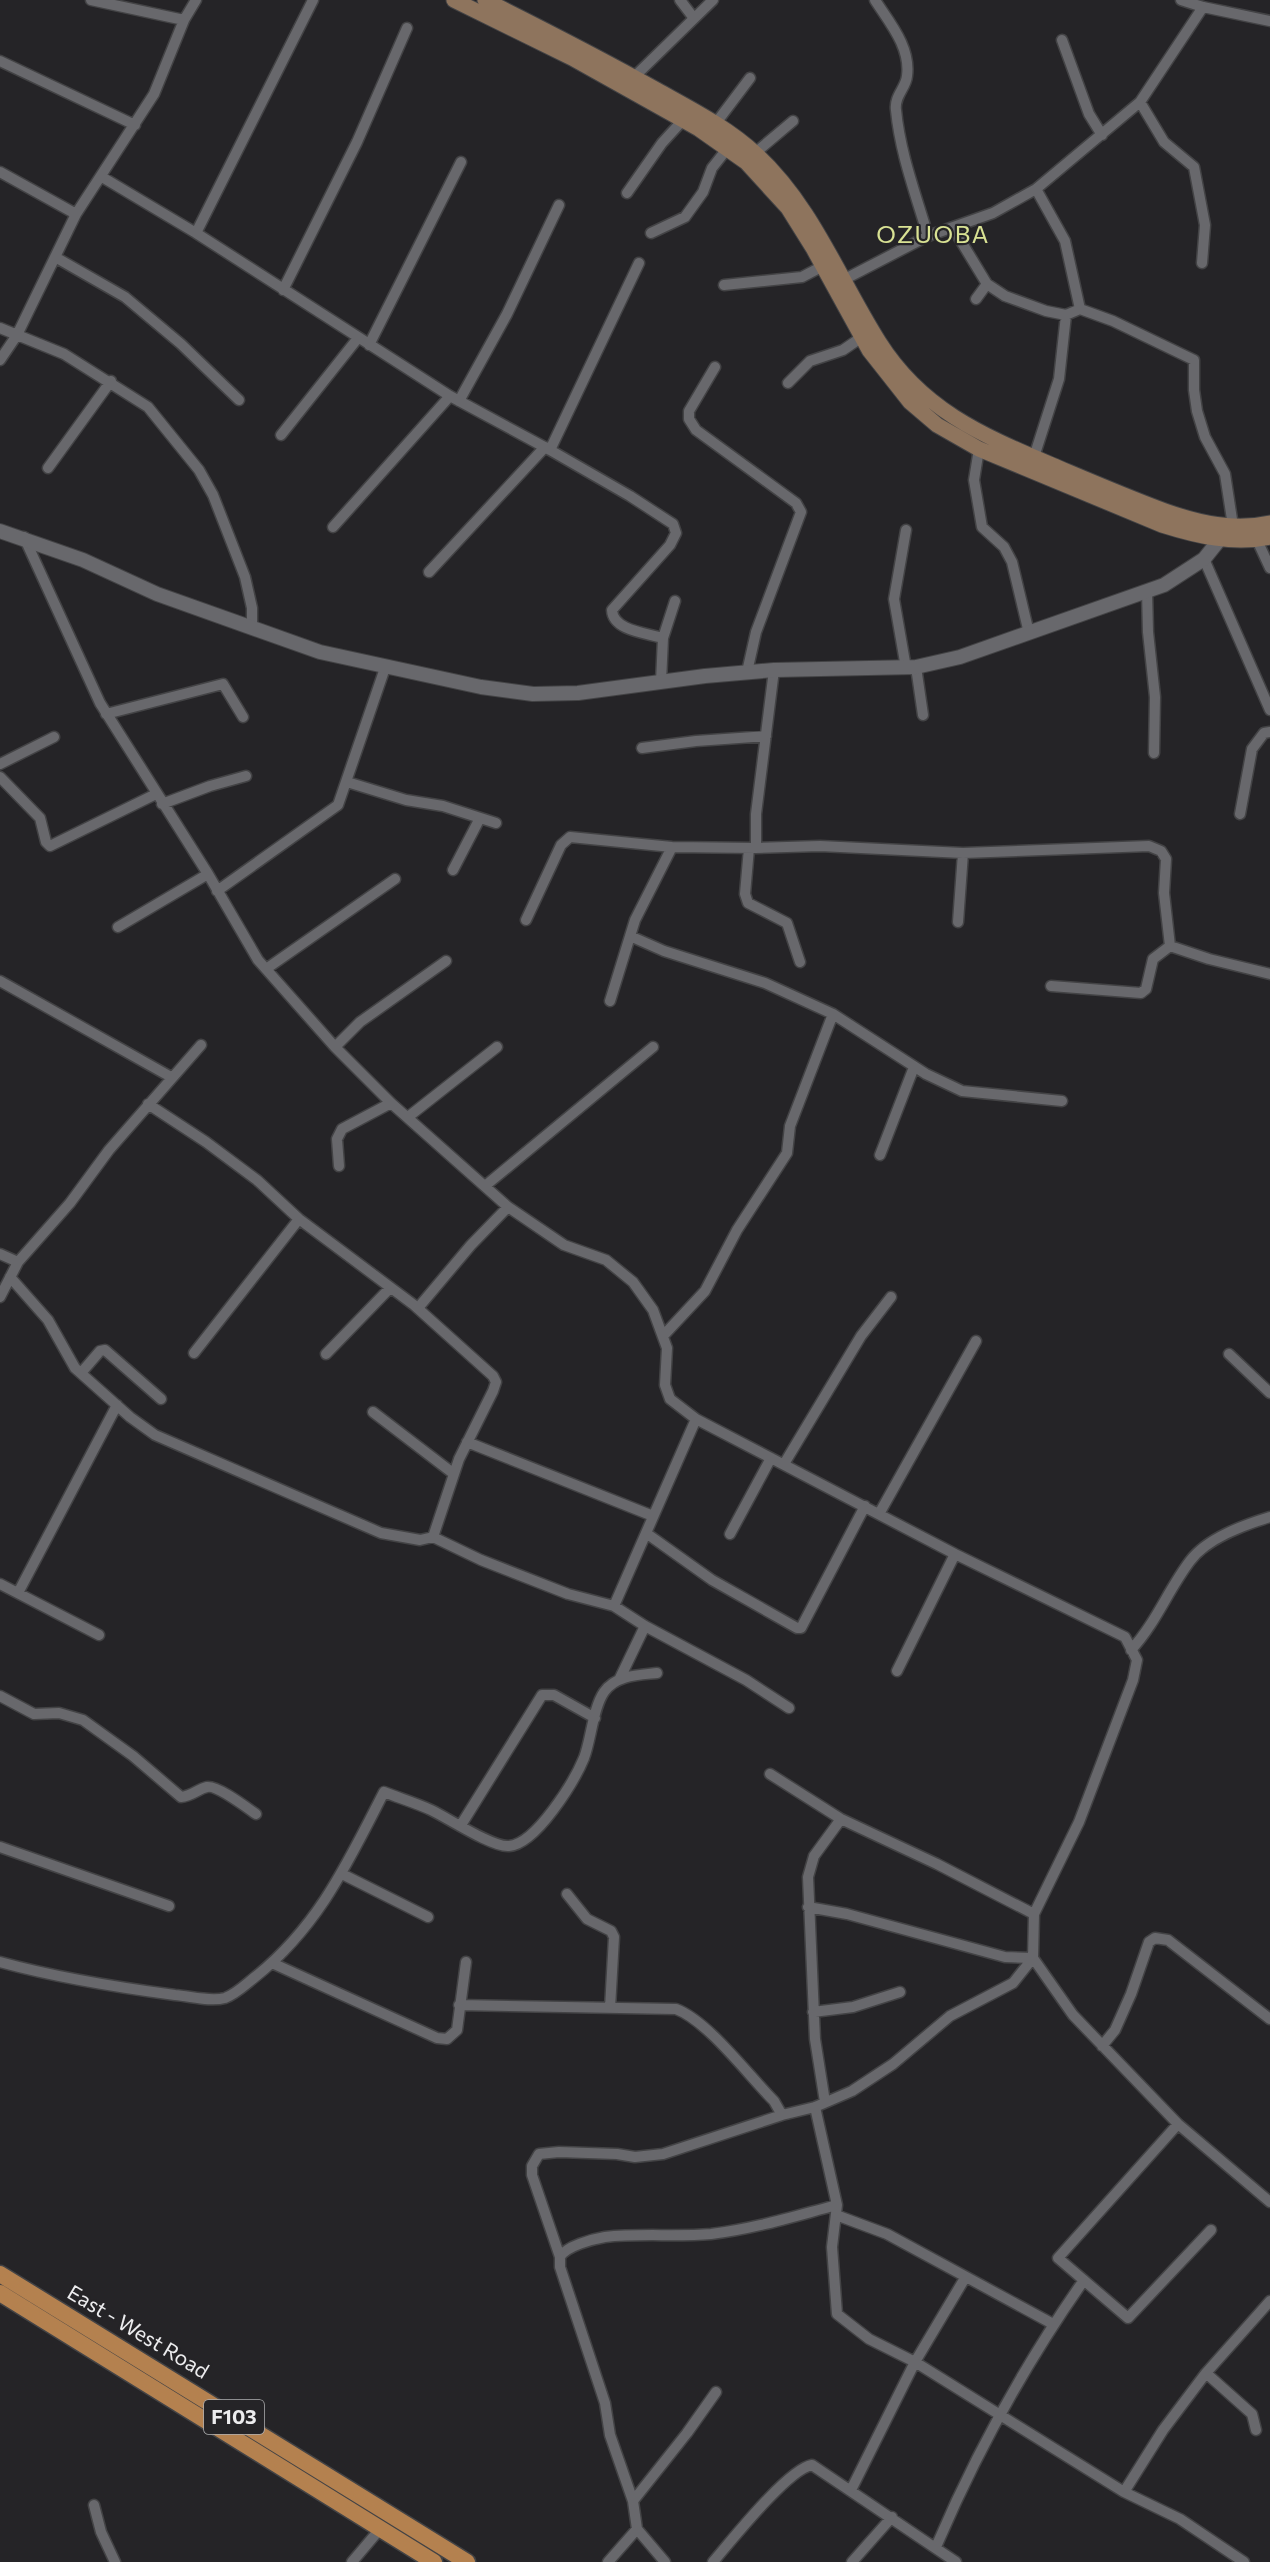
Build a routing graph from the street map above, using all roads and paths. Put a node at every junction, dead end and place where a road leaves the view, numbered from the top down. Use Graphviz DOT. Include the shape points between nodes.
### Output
graph roads {
  1 [pos="91,0"];
  2 [pos="196,0"];
  3 [pos="313,0"];
  4 [pos="454,0"];
  5 [pos="485,0"];
  6 [pos="680,0"];
  7 [pos="713,0"];
  8 [pos="875,0"];
  9 [pos="1181,0"];
  10 [pos="1202,4"];
  11 [pos="693,17"];
  12 [pos="184,20"];
  13 [pos="1270,21"];
  14 [pos="407,28"];
  15 [pos="1062,40"];
  16 [pos="0,61"];
  17 [pos="750,78"];
  18 [pos="629,82"];
  19 [pos="1140,102"];
  20 [pos="683,120"];
  21 [pos="792,121"];
  22 [pos="716,123"];
  23 [pos="135,125"];
  24 [pos="1102,135"];
  25 [pos="728,148"];
  26 [pos="755,153"];
  27 [pos="461,162"];
  28 [pos="0,172"];
  29 [pos="102,177"];
  30 [pos="1036,189"];
  31 [pos="627,193"];
  32 [pos="559,205"];
  33 [pos="76,214"];
  34 [pos="953,228"];
  35 [pos="196,232"];
  36 [pos="651,233"];
  37 [pos="928,236"];
  38 [pos="55,257"];
  39 [pos="639,263"];
  40 [pos="1202,263"];
  41 [pos="823,266"];
  42 [pos="845,279"];
  43 [pos="987,284"];
  44 [pos="724,285"];
  45 [pos="283,290"];
  46 [pos="976,299"];
  47 [pos="1080,309"];
  48 [pos="1066,315"];
  49 [pos="0,328"];
  50 [pos="17,335"];
  51 [pos="862,337"];
  52 [pos="358,338"];
  53 [pos="369,345"];
  54 [pos="0,360"];
  55 [pos="716,367"];
  56 [pos="111,381"];
  57 [pos="788,383"];
  58 [pos="455,399"];
  59 [pos="238,400"];
  60 [pos="281,435"];
  61 [pos="547,448"];
  62 [pos="980,449"];
  63 [pos="1034,457"];
  64 [pos="48,468"];
  65 [pos="1270,524"];
  66 [pos="1233,526"];
  67 [pos="333,527"];
  68 [pos="906,530"];
  69 [pos="0,531"];
  70 [pos="24,537"];
  71 [pos="1220,539"];
  72 [pos="1264,539"];
  73 [pos="1204,559"];
  74 [pos="1270,568"];
  75 [pos="429,572"];
  76 [pos="1147,591"];
  77 [pos="675,601"];
  78 [pos="252,630"];
  79 [pos="1029,633"];
  80 [pos="663,638"];
  81 [pos="911,667"];
  82 [pos="385,668"];
  83 [pos="774,670"];
  84 [pos="747,672"];
  85 [pos="661,682"];
  86 [pos="1270,710"];
  87 [pos="106,714"];
  88 [pos="923,715"];
  89 [pos="243,717"];
  90 [pos="1270,732"];
  91 [pos="54,736"];
  92 [pos="766,736"];
  93 [pos="642,748"];
  94 [pos="1154,753"];
  95 [pos="0,765"];
  96 [pos="246,776"];
  97 [pos="0,777"];
  98 [pos="347,782"];
  99 [pos="159,799"];
  100 [pos="1240,814"];
  101 [pos="480,818"];
  102 [pos="496,823"];
  103 [pos="672,847"];
  104 [pos="753,848"];
  105 [pos="963,853"];
  106 [pos="453,870"];
  107 [pos="208,874"];
  108 [pos="395,879"];
  109 [pos="218,891"];
  110 [pos="526,920"];
  111 [pos="958,922"];
  112 [pos="118,927"];
  113 [pos="630,936"];
  114 [pos="1170,946"];
  115 [pos="446,961"];
  116 [pos="800,962"];
  117 [pos="266,969"];
  118 [pos="1270,974"];
  119 [pos="0,981"];
  120 [pos="1051,986"];
  121 [pos="610,1001"];
  122 [pos="833,1014"];
  123 [pos="201,1045"];
  124 [pos="335,1047"];
  125 [pos="497,1047"];
  126 [pos="653,1047"];
  127 [pos="914,1066"];
  128 [pos="171,1077"];
  129 [pos="1062,1101"];
  130 [pos="391,1103"];
  131 [pos="148,1104"];
  132 [pos="408,1117"];
  133 [pos="880,1155"];
  134 [pos="339,1166"];
  135 [pos="485,1186"];
  136 [pos="508,1207"];
  137 [pos="299,1219"];
  138 [pos="0,1254"];
  139 [pos="18,1262"];
  140 [pos="10,1277"];
  141 [pos="390,1288"];
  142 [pos="0,1297"];
  143 [pos="891,1297"];
  144 [pos="418,1308"];
  145 [pos="663,1336"];
  146 [pos="976,1341"];
  147 [pos="194,1353"];
  148 [pos="326,1354"];
  149 [pos="1229,1354"];
  150 [pos="81,1373"];
  151 [pos="1270,1393"];
  152 [pos="161,1399"];
  153 [pos="117,1405"];
  154 [pos="373,1412"];
  155 [pos="696,1419"];
  156 [pos="467,1442"];
  157 [pos="771,1458"];
  158 [pos="784,1464"];
  159 [pos="454,1474"];
  160 [pos="865,1506"];
  161 [pos="879,1514"];
  162 [pos="653,1516"];
  163 [pos="1270,1516"];
  164 [pos="646,1533"];
  165 [pos="730,1534"];
  166 [pos="433,1537"];
  167 [pos="955,1554"];
  168 [pos="0,1584"];
  169 [pos="18,1593"];
  170 [pos="614,1606"];
  171 [pos="645,1626"];
  172 [pos="99,1635"];
  173 [pos="1131,1650"];
  174 [pos="897,1671"];
  175 [pos="657,1673"];
  176 [pos="620,1678"];
  177 [pos="0,1696"];
  178 [pos="789,1708"];
  179 [pos="595,1718"];
  180 [pos="770,1774"];
  181 [pos="256,1814"];
  182 [pos="841,1819"];
  183 [pos="461,1825"];
  184 [pos="0,1846"];
  185 [pos="342,1874"];
  186 [pos="567,1894"];
  187 [pos="169,1906"];
  188 [pos="808,1907"];
  189 [pos="1034,1914"];
  190 [pos="428,1917"];
  191 [pos="1033,1958"];
  192 [pos="0,1962"];
  193 [pos="466,1962"];
  194 [pos="272,1963"];
  195 [pos="900,1992"];
  196 [pos="459,2005"];
  197 [pos="610,2008"];
  198 [pos="813,2012"];
  199 [pos="1270,2019"];
  200 [pos="1102,2046"];
  201 [pos="820,2104"];
  202 [pos="782,2115"];
  203 [pos="1178,2124"];
  204 [pos="1270,2202"];
  205 [pos="836,2210"];
  206 [pos="1211,2230"];
  207 [pos="560,2257"];
  208 [pos="0,2274"];
  209 [pos="965,2278"];
  210 [pos="1084,2280"];
  211 [pos="0,2293"];
  212 [pos="1270,2301"];
  213 [pos="1053,2324"];
  214 [pos="915,2362"];
  215 [pos="1206,2373"];
  216 [pos="716,2392"];
  217 [pos="1000,2414"];
  218 [pos="1256,2430"];
  219 [pos="851,2490"];
  220 [pos="1124,2492"];
  221 [pos="633,2501"];
  222 [pos="94,2505"];
  223 [pos="892,2517"];
  224 [pos="380,2529"];
  225 [pos="637,2529"];
  226 [pos="936,2547"];
  227 [pos="115,2562"];
  228 [pos="352,2562"];
  229 [pos="434,2562"];
  230 [pos="467,2562"];
  231 [pos="608,2562"];
  232 [pos="665,2562"];
  233 [pos="713,2562"];
  234 [pos="852,2562"];
  235 [pos="956,2562"];
  236 [pos="1244,2562"];
  1 -- 12 [label="street"];
  2 -- 12 [label="street"];
  3 -- 35 [label="street"];
  4 -- 18 [label="main road"];
  5 -- 18 [label="main road"];
  6 -- 11 [label="street"];
  7 -- 11 [label="street"];
  8 -- 37 [label="street" via="902,43 907,77 895,108"];
  9 -- 10 [label="street"];
  10 -- 13 [label="street"];
  10 -- 19 [label="street"];
  11 -- 18 [label="street"];
  12 -- 23 [label="street" via="154,94"];
  14 -- 45 [label="street" via="357,142"];
  15 -- 24 [label="street" via="1089,114"];
  16 -- 23 [label="street"];
  17 -- 22 [label="street"];
  18 -- 20 [label="main road"];
  18 -- 22 [label="main road"];
  19 -- 24 [label="street"];
  19 -- 40 [label="street" via="1164,142 1194,167 1205,225"];
  20 -- 25 [label="main road"];
  20 -- 31 [label="street"];
  21 -- 26 [label="street"];
  22 -- 26 [label="main road"];
  23 -- 29 [label="street"];
  24 -- 30 [label="street"];
  25 -- 36 [label="street" via="712,168 703,192 685,218"];
  25 -- 41 [label="main road" via="770,186"];
  26 -- 42 [label="main road" via="799,201"];
  27 -- 53 [label="street"];
  28 -- 33 [label="street"];
  29 -- 33 [label="street"];
  29 -- 35 [label="street"];
  30 -- 34 [label="street" via="993,213"];
  30 -- 47 [label="street" via="1065,241"];
  32 -- 58 [label="street" via="507,314"];
  33 -- 38 [label="street"];
  34 -- 37 [label="street"];
  34 -- 43 [label="street"];
  35 -- 45 [label="street"];
  37 -- 42 [label="street"];
  38 -- 50 [label="street"];
  38 -- 59 [label="street" via="124,297 181,344"];
  39 -- 61 [label="street"];
  41 -- 44 [label="street" via="794,279"];
  41 -- 51 [label="main road"];
  42 -- 63 [label="main road" via="880,344 919,391 962,424"];
  43 -- 46 [label="street"];
  43 -- 48 [label="street" via="1015,299"];
  45 -- 52 [label="street"];
  47 -- 48 [label="street"];
  47 -- 66 [label="street" via="1194,360 1197,411 1224,474"];
  48 -- 63 [label="street" via="1059,379"];
  49 -- 50 [label="street"];
  50 -- 54 [label="street"];
  50 -- 56 [label="street" via="64,354"];
  51 -- 57 [label="street" via="843,350 810,361"];
  51 -- 62 [label="main road" via="910,402 938,425"];
  52 -- 53 [label="street"];
  52 -- 60 [label="street"];
  53 -- 58 [label="street"];
  55 -- 84 [label="street" via="689,411 689,419 696,430 796,502 801,512 756,632"];
  56 -- 64 [label="street"];
  56 -- 78 [label="street" via="148,407 199,470 245,577"];
  58 -- 61 [label="street"];
  58 -- 67 [label="street"];
  61 -- 75 [label="street"];
  61 -- 80 [label="street" via="673,524 676,533 670,544 612,610 623,627"];
  62 -- 71 [label="main road" via="1162,525"];
  62 -- 79 [label="street" via="974,480 982,527 1004,547 1012,562"];
  63 -- 66 [label="main road" via="1165,511 1194,521"];
  65 -- 66 [label="main road"];
  68 -- 81 [label="street" via="894,599"];
  69 -- 70 [label="street"];
  70 -- 78 [label="street"];
  70 -- 87 [label="street"];
  71 -- 72 [label="main road"];
  71 -- 73 [label="street"];
  72 -- 74 [label="street"];
  73 -- 76 [label="street" via="1164,585"];
  73 -- 86 [label="street"];
  76 -- 79 [label="street"];
  76 -- 94 [label="street" via="1155,697"];
  77 -- 80 [label="street"];
  78 -- 82 [label="street"];
  79 -- 81 [label="street" via="960,657"];
  80 -- 85 [label="street"];
  81 -- 83 [label="street"];
  81 -- 88 [label="street"];
  82 -- 85 [label="street" via="533,694 578,693"];
  82 -- 98 [label="street"];
  83 -- 84 [label="street"];
  83 -- 92 [label="street"];
  84 -- 85 [label="street"];
  87 -- 89 [label="street" via="224,684"];
  87 -- 99 [label="street"];
  90 -- 100 [label="street" via="1264,733 1252,749"];
  91 -- 95 [label="street"];
  92 -- 93 [label="street"];
  92 -- 104 [label="street"];
  96 -- 99 [label="street"];
  97 -- 99 [label="street" via="40,818 50,846"];
  98 -- 101 [label="street"];
  98 -- 109 [label="street" via="338,806"];
  99 -- 107 [label="street"];
  101 -- 102 [label="street"];
  101 -- 106 [label="street"];
  103 -- 104 [label="street"];
  103 -- 110 [label="street" via="570,837 561,845"];
  103 -- 113 [label="street"];
  104 -- 105 [label="street" via="820,846"];
  104 -- 116 [label="street" via="745,894 748,903 787,923"];
  105 -- 111 [label="street"];
  105 -- 114 [label="street" via="1103,846 1149,846 1161,851 1166,859 1164,893"];
  107 -- 109 [label="street"];
  107 -- 112 [label="street"];
  108 -- 117 [label="street"];
  109 -- 117 [label="street"];
  113 -- 121 [label="street"];
  113 -- 122 [label="street" via="765,983"];
  114 -- 118 [label="street"];
  114 -- 120 [label="street" via="1153,959 1146,989 1141,993"];
  115 -- 124 [label="street" via="360,1022"];
  117 -- 124 [label="street"];
  119 -- 128 [label="street"];
  122 -- 127 [label="street"];
  122 -- 145 [label="street" via="790,1126 787,1153 737,1230 705,1291"];
  123 -- 128 [label="street"];
  124 -- 130 [label="street"];
  125 -- 132 [label="street"];
  126 -- 135 [label="street"];
  127 -- 129 [label="street" via="962,1091"];
  127 -- 133 [label="street"];
  128 -- 131 [label="street"];
  130 -- 132 [label="street"];
  130 -- 134 [label="street" via="342,1129 337,1139"];
  131 -- 137 [label="street" via="257,1180"];
  131 -- 139 [label="street"];
  132 -- 135 [label="street"];
  135 -- 136 [label="street"];
  136 -- 144 [label="street"];
  136 -- 145 [label="street" via="564,1245 606,1260 633,1282 653,1310"];
  137 -- 141 [label="street"];
  137 -- 147 [label="street"];
  138 -- 139 [label="street"];
  139 -- 140 [label="street"];
  140 -- 142 [label="street"];
  140 -- 150 [label="street" via="44,1314 69,1361"];
  141 -- 144 [label="street"];
  141 -- 148 [label="street"];
  143 -- 158 [label="street" via="861,1336"];
  144 -- 156 [label="street" via="494,1376 493,1391"];
  145 -- 155 [label="street" via="668,1348 665,1385 670,1399"];
  146 -- 161 [label="street"];
  149 -- 151 [label="street"];
  150 -- 152 [label="street" via="105,1350"];
  150 -- 153 [label="street"];
  153 -- 166 [label="street" via="155,1435 381,1533 420,1540"];
  153 -- 169 [label="street"];
  154 -- 159 [label="street"];
  155 -- 157 [label="street"];
  155 -- 162 [label="street"];
  156 -- 159 [label="street"];
  156 -- 162 [label="street"];
  157 -- 158 [label="street"];
  157 -- 165 [label="street"];
  158 -- 160 [label="street"];
  159 -- 166 [label="street"];
  160 -- 161 [label="street"];
  160 -- 164 [label="street" via="801,1628 712,1580"];
  161 -- 167 [label="street"];
  162 -- 164 [label="street"];
  163 -- 173 [label="street" via="1234,1528 1191,1559 1147,1634"];
  164 -- 170 [label="street"];
  166 -- 170 [label="street" via="568,1594"];
  167 -- 173 [label="street" via="1125,1637"];
  167 -- 174 [label="street"];
  168 -- 169 [label="street"];
  169 -- 172 [label="street"];
  170 -- 171 [label="street"];
  171 -- 176 [label="street"];
  171 -- 178 [label="street" via="746,1680"];
  173 -- 189 [label="street" via="1137,1660 1133,1680 1079,1822"];
  175 -- 176 [label="street"];
  176 -- 179 [label="street" via="603,1693"];
  177 -- 181 [label="street" via="34,1714 59,1713 83,1720 181,1797 213,1787"];
  179 -- 183 [label="street" via="554,1695 542,1695"];
  179 -- 183 [label="street" via="584,1758 567,1788 542,1824 522,1842 507,1847"];
  180 -- 182 [label="street"];
  182 -- 188 [label="street" via="810,1864"];
  182 -- 189 [label="street"];
  183 -- 185 [label="street" via="384,1792"];
  184 -- 187 [label="street"];
  185 -- 190 [label="street"];
  185 -- 194 [label="street" via="319,1910"];
  186 -- 197 [label="street" via="587,1918 611,1931 614,1937"];
  188 -- 191 [label="street" via="1005,1957"];
  188 -- 198 [label="street"];
  189 -- 191 [label="street"];
  191 -- 200 [label="street" via="1073,2015"];
  191 -- 201 [label="street" via="1012,1983 950,2016 893,2064 852,2091"];
  192 -- 194 [label="street" via="107,1986 221,1999 233,1995"];
  193 -- 196 [label="street"];
  194 -- 196 [label="street" via="437,2038 454,2036"];
  195 -- 198 [label="street" via="853,2007"];
  196 -- 197 [label="street"];
  197 -- 202 [label="street" via="676,2009 690,2014 774,2101"];
  198 -- 201 [label="street"];
  199 -- 200 [label="street" via="1168,1940 1155,1938 1149,1942 1115,2030"];
  200 -- 203 [label="street"];
  201 -- 202 [label="street"];
  201 -- 205 [label="street"];
  202 -- 207 [label="street" via="663,2154 539,2154 532,2175"];
  203 -- 204 [label="street"];
  203 -- 210 [label="street" via="1059,2253 1060,2261"];
  205 -- 207 [label="street" via="713,2234 599,2238 568,2249"];
  205 -- 209 [label="street"];
  205 -- 214 [label="street" via="832,2247 837,2314 869,2339"];
  206 -- 210 [label="street" via="1131,2317 1125,2317"];
  207 -- 221 [label="street" via="605,2403 610,2435"];
  208 -- 230 [label="main road, East - West Road / F103"];
  209 -- 213 [label="street"];
  209 -- 214 [label="street"];
  210 -- 213 [label="street"];
  211 -- 224 [label="main road, East - West Road / F103"];
  212 -- 215 [label="street"];
  213 -- 217 [label="street"];
  214 -- 217 [label="street"];
  214 -- 219 [label="street"];
  215 -- 218 [label="street" via="1252,2414"];
  215 -- 220 [label="street" via="1162,2430"];
  216 -- 221 [label="street"];
  217 -- 220 [label="street"];
  217 -- 226 [label="street"];
  219 -- 223 [label="street"];
  219 -- 233 [label="street" via="812,2465 803,2466"];
  220 -- 236 [label="street" via="1179,2519"];
  221 -- 225 [label="street"];
  222 -- 227 [label="street"];
  223 -- 226 [label="street"];
  223 -- 234 [label="street"];
  224 -- 228 [label="street"];
  224 -- 229 [label="main road, East - West Road / F103"];
  225 -- 231 [label="street"];
  225 -- 232 [label="street"];
  226 -- 235 [label="street"];
}
